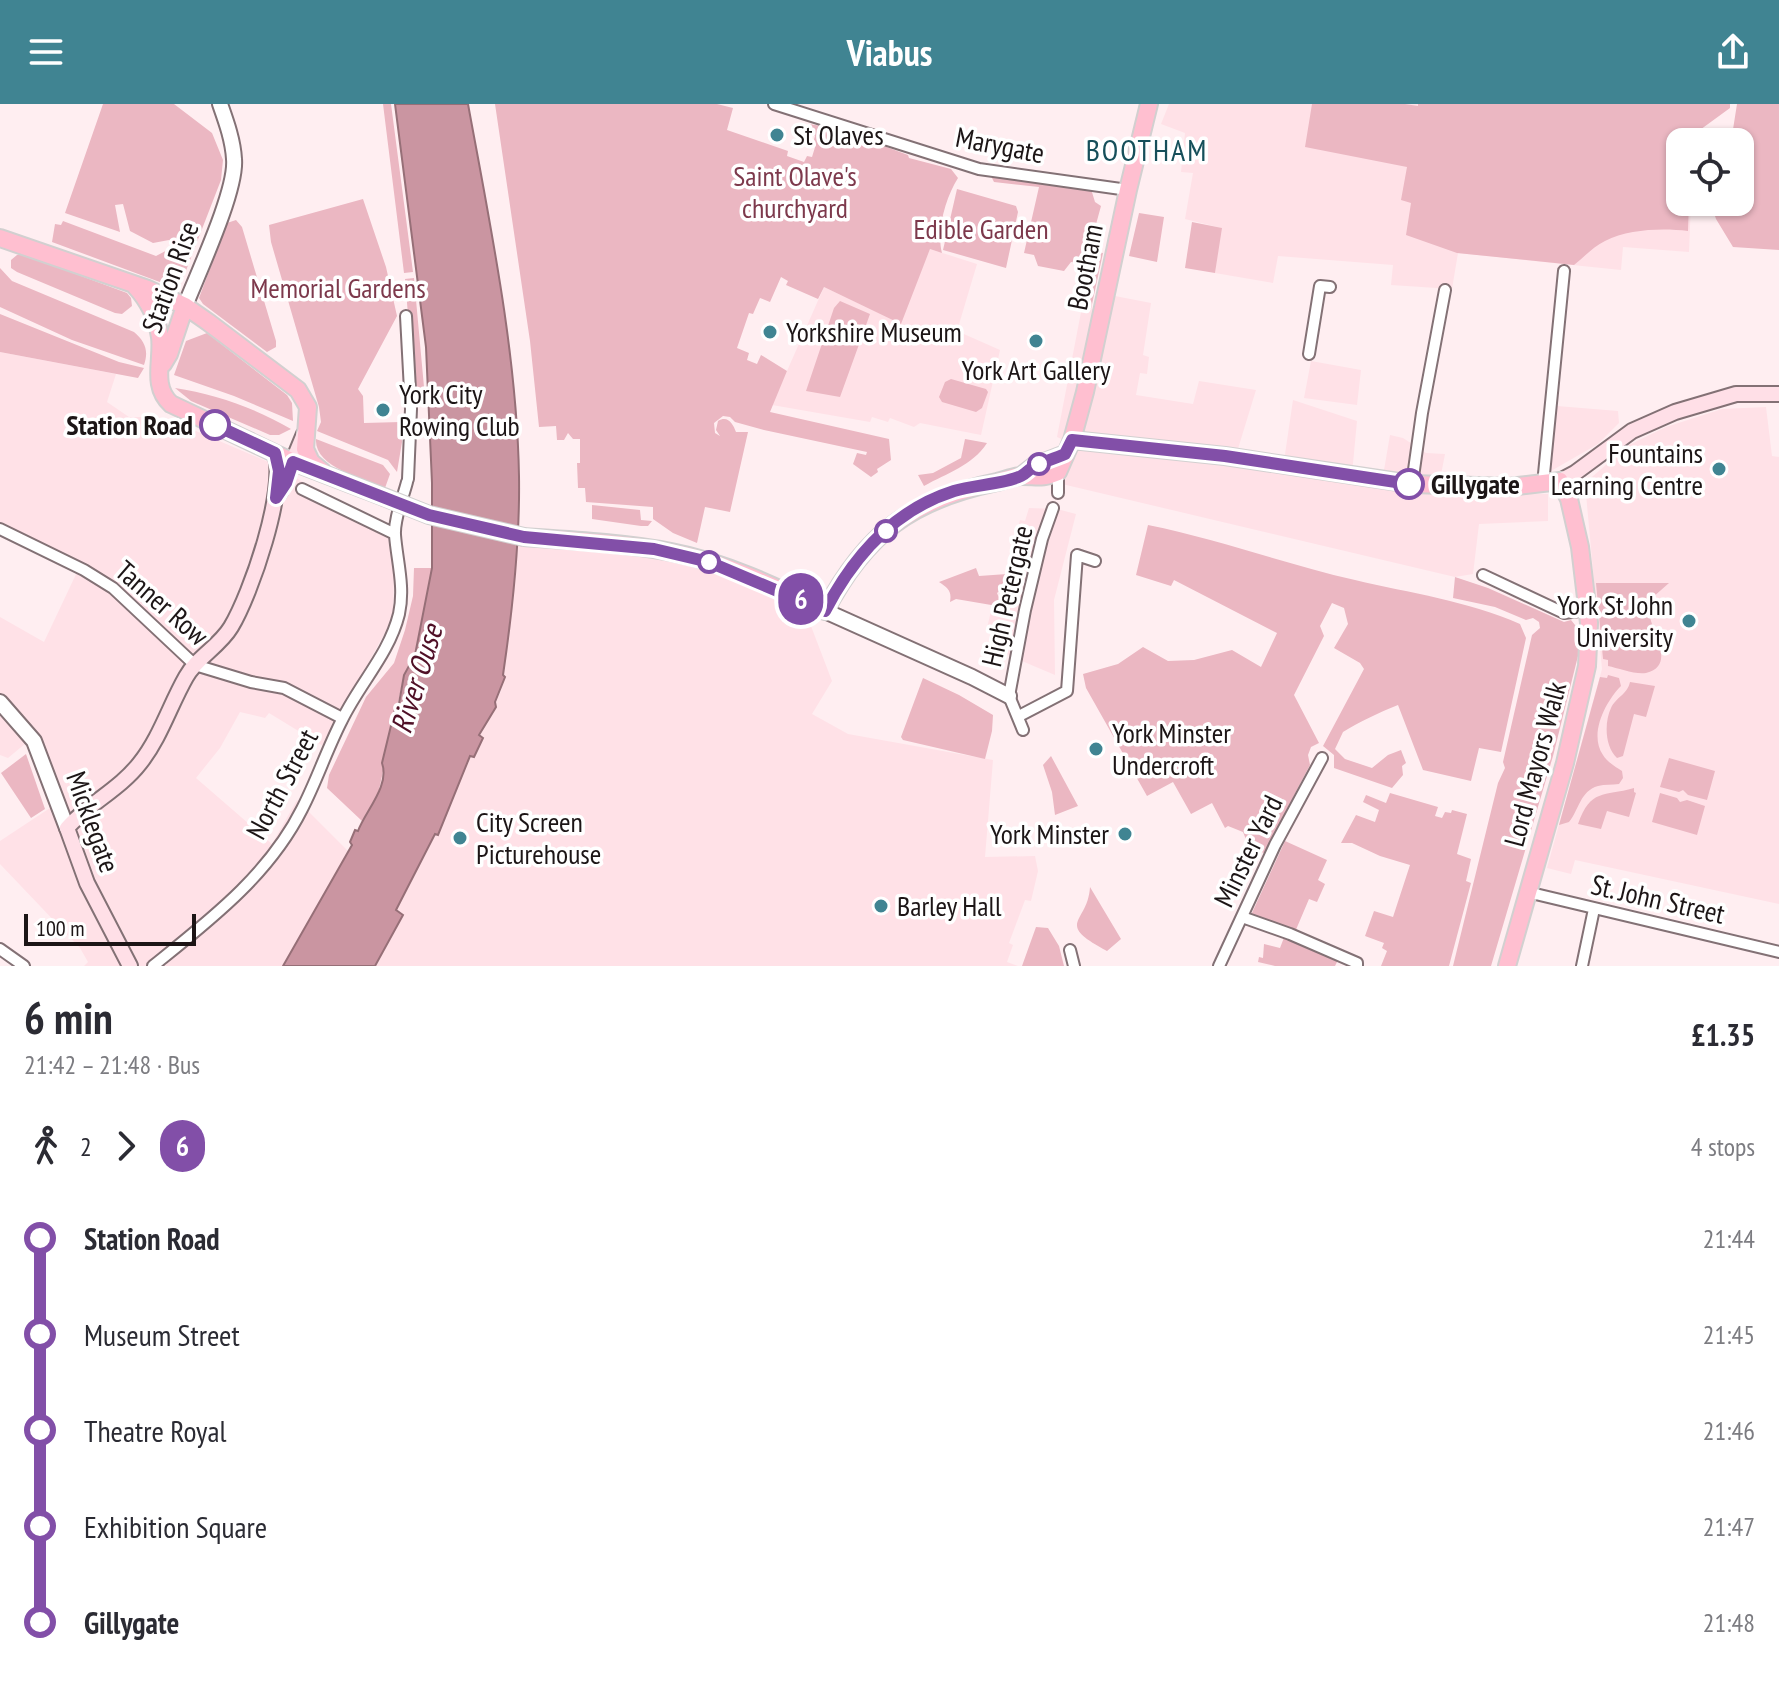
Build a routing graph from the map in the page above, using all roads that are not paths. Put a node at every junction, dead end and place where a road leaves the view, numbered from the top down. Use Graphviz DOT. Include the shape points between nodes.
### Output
graph roads {
  1 [pos="220,104"];
  2 [pos="774,104"];
  3 [pos="1149,104"];
  4 [pos="1128,190"];
  5 [pos="0,238"];
  6 [pos="1564,271"];
  7 [pos="135,286"];
  8 [pos="1330,287"];
  9 [pos="1445,290"];
  10 [pos="185,306"];
  11 [pos="406,316"];
  12 [pos="1309,354"];
  13 [pos="160,370"];
  14 [pos="1779,394"];
  15 [pos="305,434"];
  16 [pos="1069,447"];
  17 [pos="271,450"];
  18 [pos="293,462"];
  19 [pos="323,472"];
  20 [pos="1058,472"];
  21 [pos="1021,476"];
  22 [pos="1552,482"];
  23 [pos="1412,484"];
  24 [pos="302,489"];
  25 [pos="1058,493"];
  26 [pos="276,498"];
  27 [pos="1053,508"];
  28 [pos="0,529"];
  29 [pos="395,534"];
  30 [pos="1095,561"];
  31 [pos="1483,575"];
  32 [pos="1587,610"];
  33 [pos="825,611"];
  34 [pos="195,665"];
  35 [pos="1009,696"];
  36 [pos="0,702"];
  37 [pos="1019,716"];
  38 [pos="342,718"];
  39 [pos="1023,730"];
  40 [pos="1322,758"];
  41 [pos="67,828"];
  42 [pos="1527,892"];
  43 [pos="1594,909"];
  44 [pos="1242,917"];
  45 [pos="0,949"];
  46 [pos="1070,950"];
  47 [pos="1779,952"];
  48 [pos="1352,963"];
  49 [pos="24,966"];
  50 [pos="130,966"];
  51 [pos="153,966"];
  52 [pos="1074,966"];
  53 [pos="1219,966"];
  54 [pos="1507,966"];
  55 [pos="1582,966"];
  1 -- 10 [label="street, Station Rise" via="234,172"];
  2 -- 4 [label="street, Marygate" via="979,169"];
  3 -- 4 [label="main road, Bootham"];
  4 -- 16 [label="main road, Bootham"];
  5 -- 7 [label="main road"];
  6 -- 22 [label="street"];
  7 -- 10 [label="main road"];
  7 -- 13 [label="main road" via="157,325"];
  8 -- 12 [label="street" via="1320,286"];
  9 -- 23 [label="street"];
  10 -- 13 [label="main road, Station Rise"];
  10 -- 15 [label="main road" via="298,390 308,407"];
  11 -- 29 [label="street, North Street" via="408,480"];
  13 -- 17 [label="main road" via="163,396 182,411"];
  14 -- 22 [label="main road" via="1736,394 1675,412 1632,431 1575,473"];
  15 -- 17 [label="main road"];
  15 -- 18 [label="main road"];
  15 -- 19 [label="main road" via="307,456"];
  16 -- 20 [label="main road, Bootham"];
  16 -- 21 [label="main road"];
  16 -- 23 [label="main road" via="1225,456"];
  17 -- 18 [label="main road"];
  17 -- 26 [label="main road" via="279,471"];
  18 -- 19 [label="main road"];
  18 -- 26 [label="main road"];
  19 -- 33 [label="main road, bridge" via="429,515 528,537 671,552 709,562"];
  20 -- 21 [label="main road" via="1037,479"];
  20 -- 25 [label="street, High Petergate"];
  21 -- 33 [label="main road" via="954,491 893,525 867,546"];
  22 -- 23 [label="main road"];
  22 -- 32 [label="main road, Lord Mayors Walk" via="1569,499"];
  24 -- 29 [label="street"];
  26 -- 34 [label="main road" via="245,599 230,628"];
  27 -- 35 [label="street, High Petergate" via="1025,610"];
  28 -- 34 [label="street, Tanner Row" via="113,588"];
  29 -- 38 [label="street, North Street" via="400,609 393,636"];
  30 -- 37 [label="street" via="1077,555 1067,691"];
  31 -- 32 [label="street" via="1564,613"];
  32 -- 42 [label="main road, Lord Mayors Walk" via="1584,683"];
  33 -- 35 [label="street"];
  34 -- 38 [label="street, Tanner Row" via="284,688"];
  34 -- 41 [label="main road" via="139,765"];
  35 -- 37 [label="street"];
  36 -- 41 [label="street, Micklegate" via="34,741"];
  37 -- 39 [label="street"];
  38 -- 51 [label="street, North Street" via="281,845 246,888"];
  40 -- 44 [label="street, Minster Yard"];
  41 -- 50 [label="main road, Micklegate" via="87,883"];
  42 -- 43 [label="street, St. John Street"];
  42 -- 54 [label="main road, Lord Mayors Walk"];
  43 -- 47 [label="street, St. John Street"];
  43 -- 55 [label="street"];
  44 -- 48 [label="street"];
  44 -- 53 [label="street, Minster Yard"];
  45 -- 49 [label="street"];
  46 -- 52 [label="street"];
}
